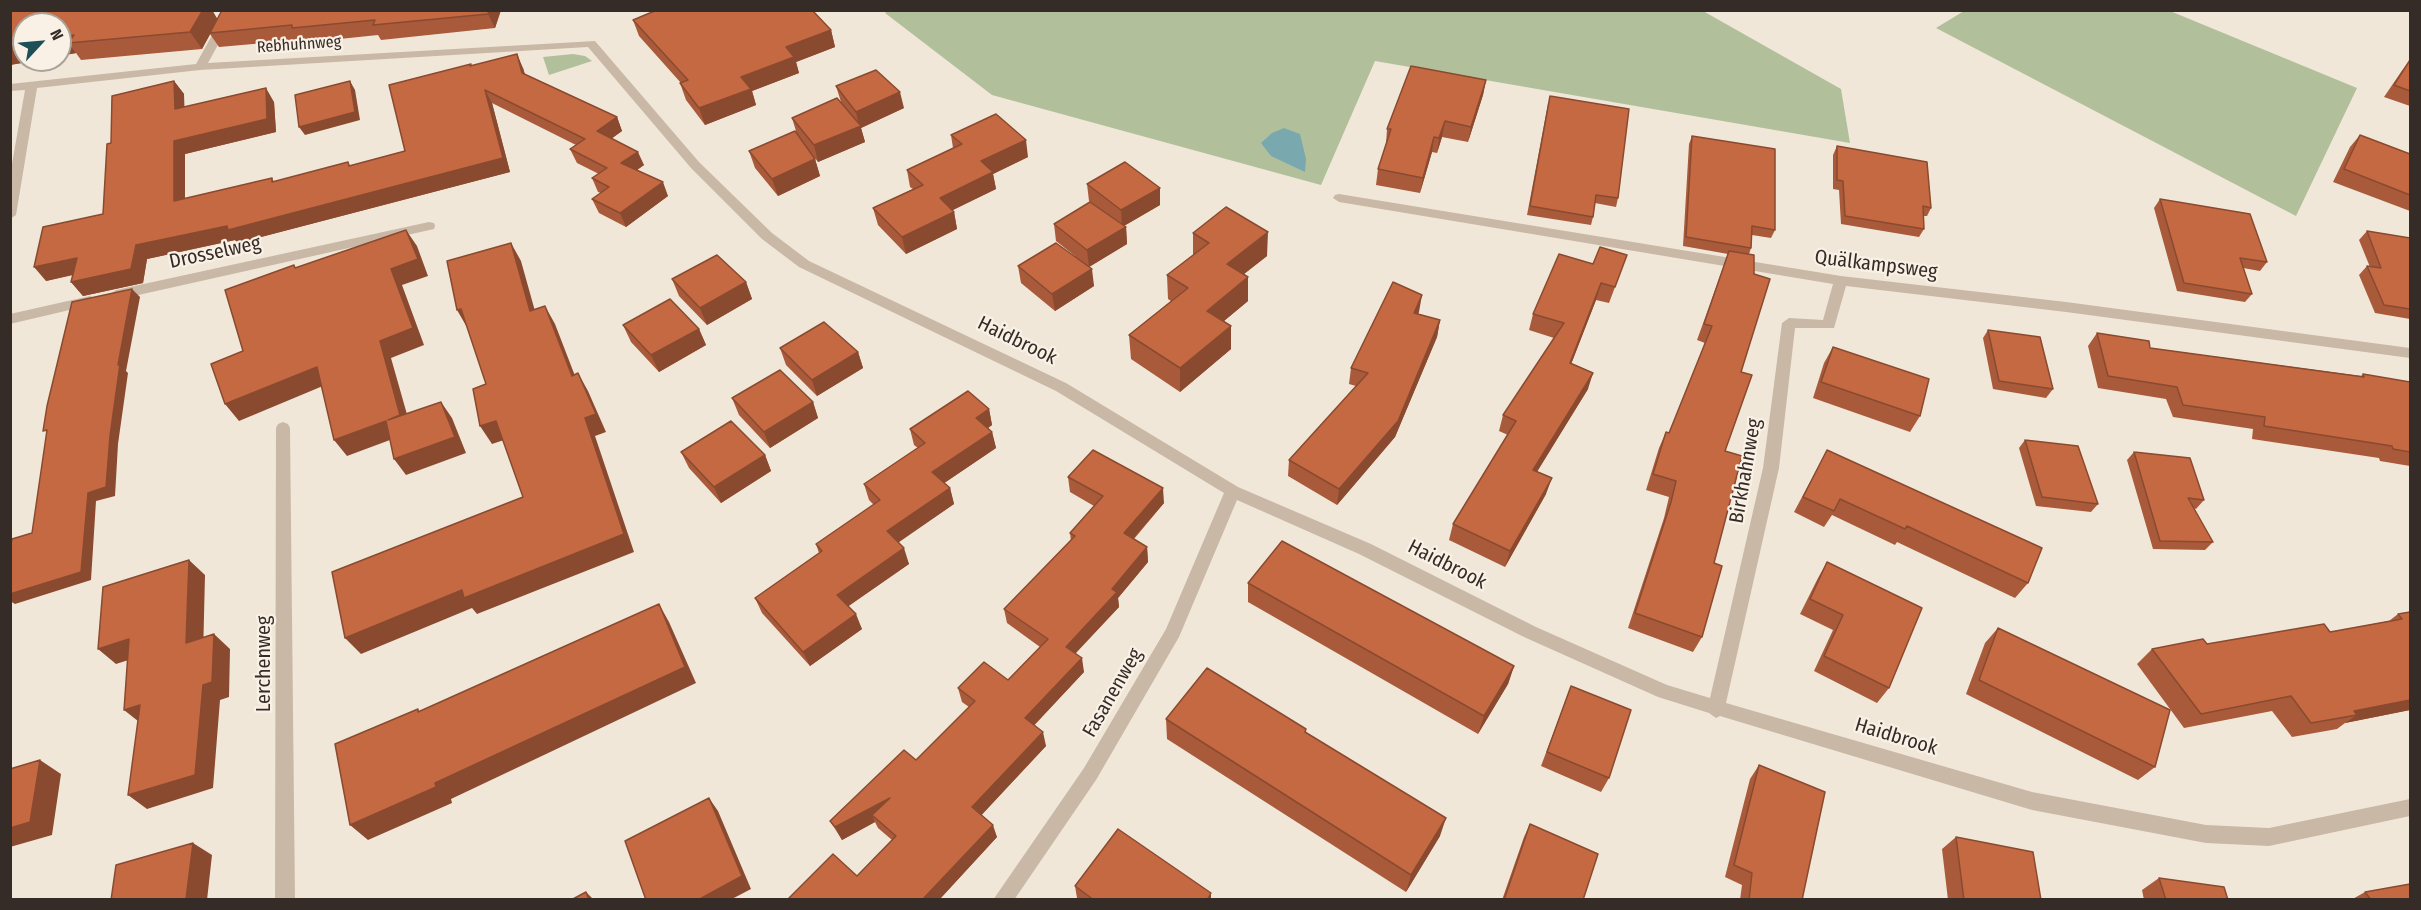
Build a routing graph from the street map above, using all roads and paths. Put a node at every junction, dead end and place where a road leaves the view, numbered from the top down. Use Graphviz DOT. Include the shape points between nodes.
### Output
graph roads {
  1 [pos="232,10"];
  2 [pos="591,43"];
  3 [pos="200,67"];
  4 [pos="32,85"];
  5 [pos="10,88"];
  6 [pos="1339,198"];
  7 [pos="10,215"];
  8 [pos="429,226"];
  9 [pos="1841,281"];
  10 [pos="10,319"];
  11 [pos="2410,353"];
  12 [pos="284,428"];
  13 [pos="1233,491"];
  14 [pos="1716,710"];
  15 [pos="2410,808"];
  16 [pos="285,900"];
  17 [pos="1002,900"];
  1 -- 3 [label="street"];
  2 -- 3 [label="street, Rebhuhnweg"];
  2 -- 13 [label="street, Haidbrook" via="695,165 766,236 804,264 1060,387"];
  3 -- 4 [label="street, Rebhuhnweg"];
  4 -- 5 [label="street, Rebhuhnweg"];
  4 -- 7 [label="street"];
  6 -- 9 [label="street, Quälkampsweg"];
  8 -- 10 [label="street, Drosselweg"];
  9 -- 11 [label="street, Quälkampsweg" via="2066,306"];
  9 -- 14 [label="street, Birkhahnweg" via="1829,325 1788,323 1771,468"];
  12 -- 16 [label="street, Lerchenweg"];
  13 -- 14 [label="street, Haidbrook" via="1365,549 1530,632 1664,692"];
  13 -- 17 [label="street, Fasanenweg" via="1173,632 1090,774"];
  14 -- 15 [label="street, Haidbrook" via="2032,801 2206,834 2269,837"];
}
